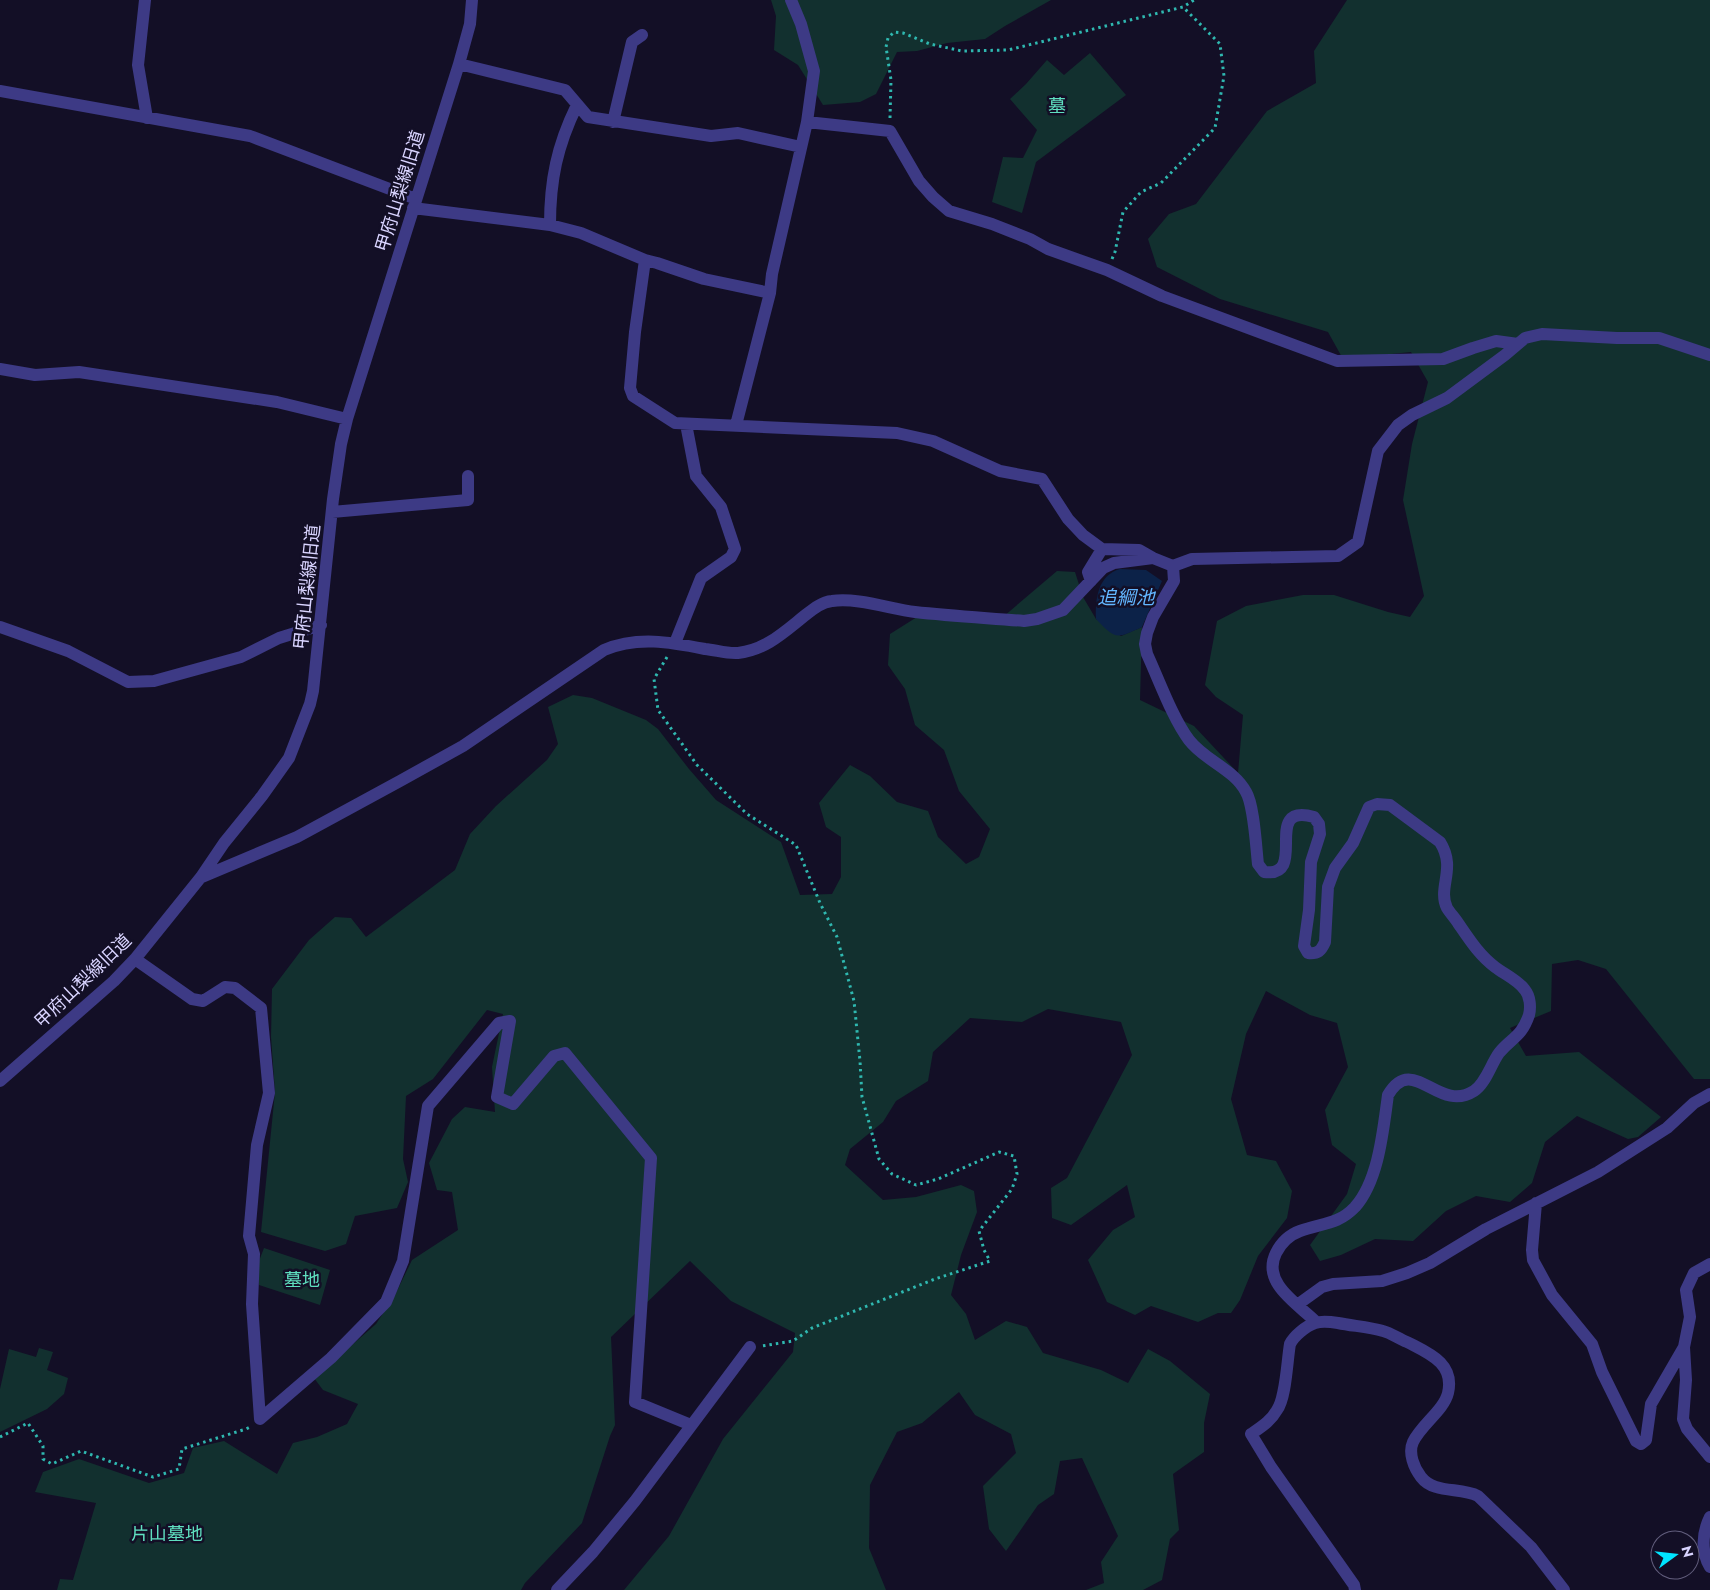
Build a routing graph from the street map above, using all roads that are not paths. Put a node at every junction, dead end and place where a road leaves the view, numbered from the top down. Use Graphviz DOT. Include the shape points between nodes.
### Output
graph roads {
  1 [pos="145,0"];
  2 [pos="472,0"];
  3 [pos="792,0"];
  4 [pos="642,34"];
  5 [pos="459,64"];
  6 [pos="0,91"];
  7 [pos="576,105"];
  8 [pos="147,118"];
  9 [pos="613,122"];
  10 [pos="807,122"];
  11 [pos="801,147"];
  12 [pos="414,204"];
  13 [pos="550,225"];
  14 [pos="645,260"];
  15 [pos="770,293"];
  16 [pos="1518,344"];
  17 [pos="1710,355"];
  18 [pos="0,370"];
  19 [pos="346,419"];
  20 [pos="686,424"];
  21 [pos="736,425"];
  22 [pos="468,476"];
  23 [pos="332,512"];
  24 [pos="1102,549"];
  25 [pos="1153,558"];
  26 [pos="1173,566"];
  27 [pos="1091,581"];
  28 [pos="321,625"];
  29 [pos="0,627"];
  30 [pos="674,643"];
  31 [pos="201,877"];
  32 [pos="135,959"];
  33 [pos="0,1081"];
  34 [pos="1710,1094"];
  35 [pos="1536,1203"];
  36 [pos="1710,1264"];
  37 [pos="1297,1305"];
  38 [pos="1316,1322"];
  39 [pos="750,1347"];
  40 [pos="1684,1347"];
  41 [pos="691,1425"];
  42 [pos="1710,1457"];
  43 [pos="1710,1517"];
  44 [pos="1710,1567"];
  45 [pos="557,1590"];
  46 [pos="1355,1590"];
  47 [pos="1564,1590"];
  1 -- 8 [label="street" via="138,65"];
  2 -- 5 [label="street, 甲府山梨線旧道" via="470,24"];
  3 -- 10 [label="street" via="814,71"];
  4 -- 9 [label="street" via="632,42"];
  5 -- 7 [label="street" via="566,90"];
  5 -- 12 [label="street, 甲府山梨線旧道"];
  6 -- 8 [label="street"];
  7 -- 9 [label="street" via="588,117"];
  7 -- 13 [label="street" via="564,130 554,168"];
  8 -- 12 [label="street" via="250,136"];
  9 -- 11 [label="street" via="712,136 738,133"];
  10 -- 11 [label="street"];
  10 -- 16 [label="street" via="890,131 919,181 948,211 992,224 1162,296 1337,362 1443,359 1496,341"];
  11 -- 15 [label="street"];
  12 -- 13 [label="street"];
  12 -- 19 [label="street, 甲府山梨線旧道"];
  13 -- 14 [label="street" via="581,233"];
  14 -- 15 [label="street" via="704,279"];
  14 -- 20 [label="street" via="630,388 634,396 674,423"];
  15 -- 21 [label="street"];
  16 -- 17 [label="street" via="1525,338 1542,334 1659,338"];
  16 -- 26 [label="street" via="1447,398 1398,425 1385,440 1378,451 1358,542 1338,556 1192,559"];
  18 -- 19 [label="street" via="35,374 79,372 277,402"];
  19 -- 23 [label="street, 甲府山梨線旧道"];
  20 -- 21 [label="street"];
  20 -- 30 [label="street" via="696,476 720,507 735,550 701,578"];
  21 -- 24 [label="street" via="897,433 934,441 1000,471 1042,479 1068,519"];
  22 -- 23 [label="street" via="468,500"];
  23 -- 28 [label="street, 甲府山梨線旧道"];
  24 -- 25 [label="street" via="1139,550"];
  24 -- 27 [label="street" via="1088,572"];
  25 -- 26 [label="street"];
  25 -- 27 [label="street" via="1114,562"];
  26 -- 37 [label="street" via="1174,581 1153,616 1145,644 1146,654 1190,741 1246,791 1258,864 1264,872 1280,870 1285,863 1286,828 1291,819 1305,814 1314,816 1320,834 1311,862 1304,946 1308,953 1315,954 1325,942 1328,887 1335,868 1353,843 1369,808 1377,804 1390,805 1440,842 1446,851 1448,864 1444,896 1447,908 1480,953 1525,990 1530,1002 1530,1012 1518,1037 1500,1052 1475,1090 1454,1097 1408,1079 1392,1088 1375,1168 1362,1197 1343,1218 1298,1231 1286,1239 1273,1258 1274,1278"];
  27 -- 30 [label="street" via="1063,610 1024,621 914,612 833,601 819,605 762,648 747,652 732,653"];
  28 -- 29 [label="street" via="279,638 241,657 154,681 128,682 68,651"];
  28 -- 31 [label="street, 甲府山梨線旧道" via="310,704 289,758"];
  30 -- 31 [label="street" via="642,641 604,650 463,746 400,782 297,837"];
  31 -- 32 [label="street, 甲府山梨線旧道"];
  32 -- 33 [label="street, 甲府山梨線旧道"];
  32 -- 41 [label="street" via="192,1000 203,1001 226,987 235,988 261,1008 269,1093 257,1145 248,1236 254,1254 252,1304 260,1419 331,1358 386,1302 403,1261 428,1106 499,1023 510,1021 497,1097 513,1104 554,1056 566,1053 651,1158 635,1402"];
  34 -- 35 [label="street" via="1694,1103 1667,1128 1598,1172"];
  35 -- 37 [label="street" via="1408,1274 1382,1281 1322,1287"];
  35 -- 40 [label="street" via="1533,1260 1552,1295 1592,1344 1606,1380 1636,1441 1641,1444 1646,1440 1651,1404"];
  36 -- 40 [label="street" via="1694,1273 1686,1290 1690,1316"];
  37 -- 38 [label="street"];
  38 -- 46 [label="street" via="1294,1337 1278,1409 1268,1422 1251,1434"];
  38 -- 47 [label="street" via="1384,1331 1436,1356 1449,1380 1448,1393 1413,1443 1414,1467 1422,1479 1435,1487 1478,1496 1531,1547"];
  39 -- 41 [label="street"];
  40 -- 42 [label="street" via="1683,1419"];
  41 -- 45 [label="street" via="635,1502"];
  43 -- 44 [label="street" via="1703,1544"];
}
